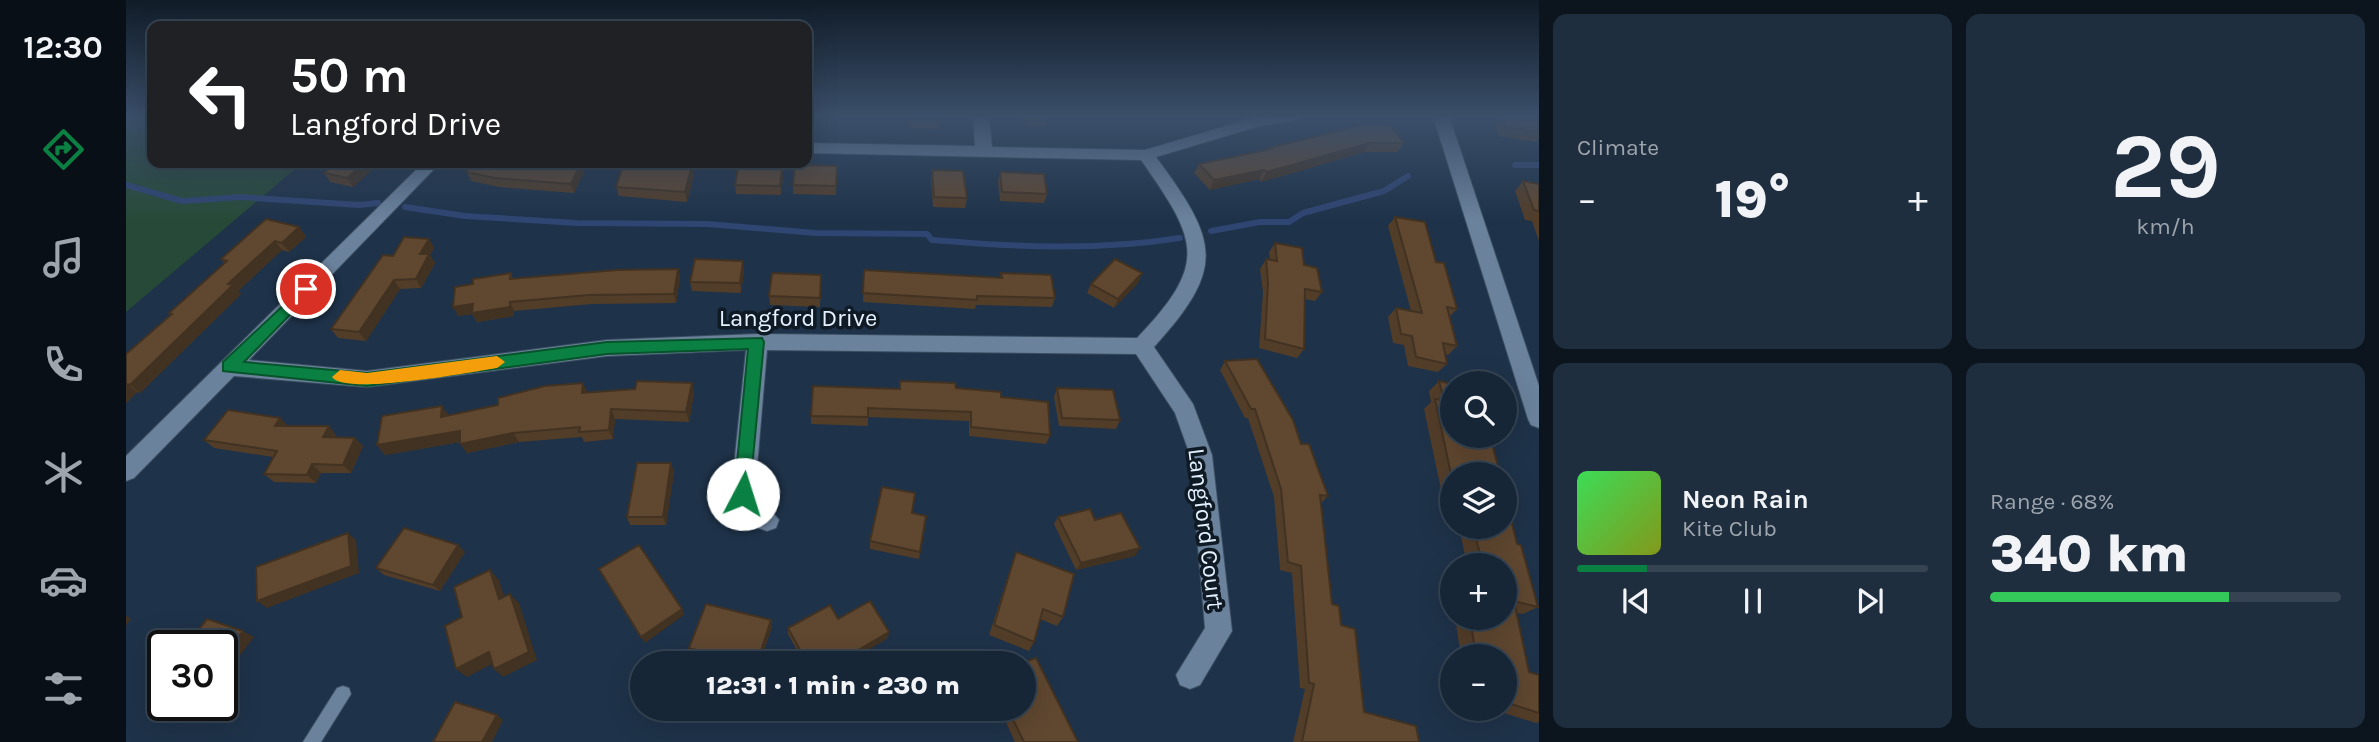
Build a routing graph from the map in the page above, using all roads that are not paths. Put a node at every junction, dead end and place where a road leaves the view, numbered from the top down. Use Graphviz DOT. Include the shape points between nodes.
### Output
graph roads {
  1 [pos="923,151"];
  2 [pos="1159,151"];
  3 [pos="1447,151"];
  4 [pos="984,152"];
  5 [pos="1146,155"];
  6 [pos="427,168"];
  7 [pos="757,342"];
  8 [pos="1142,346"];
  9 [pos="229,367"];
  10 [pos="1539,419"];
  11 [pos="126,471"];
  12 [pos="768,520"];
  13 [pos="1190,675"];
  14 [pos="343,694"];
  15 [pos="311,742"];
  1 -- 4 [label="street"];
  2 -- 5 [label="street"];
  3 -- 10 [label="street"];
  4 -- 5 [label="street"];
  5 -- 8 [label="street" via="1182,204 1200,245 1190,290 1178,310"];
  6 -- 9 [label="street"];
  7 -- 8 [label="street, Langford Drive"];
  7 -- 9 [label="street, Langford Drive" via="607,348 367,379"];
  7 -- 12 [label="street" via="743,494"];
  8 -- 13 [label="street, Langford Court" via="1185,410 1201,455 1219,631"];
  9 -- 11 [label="street"];
  14 -- 15 [label="lane"];
}
